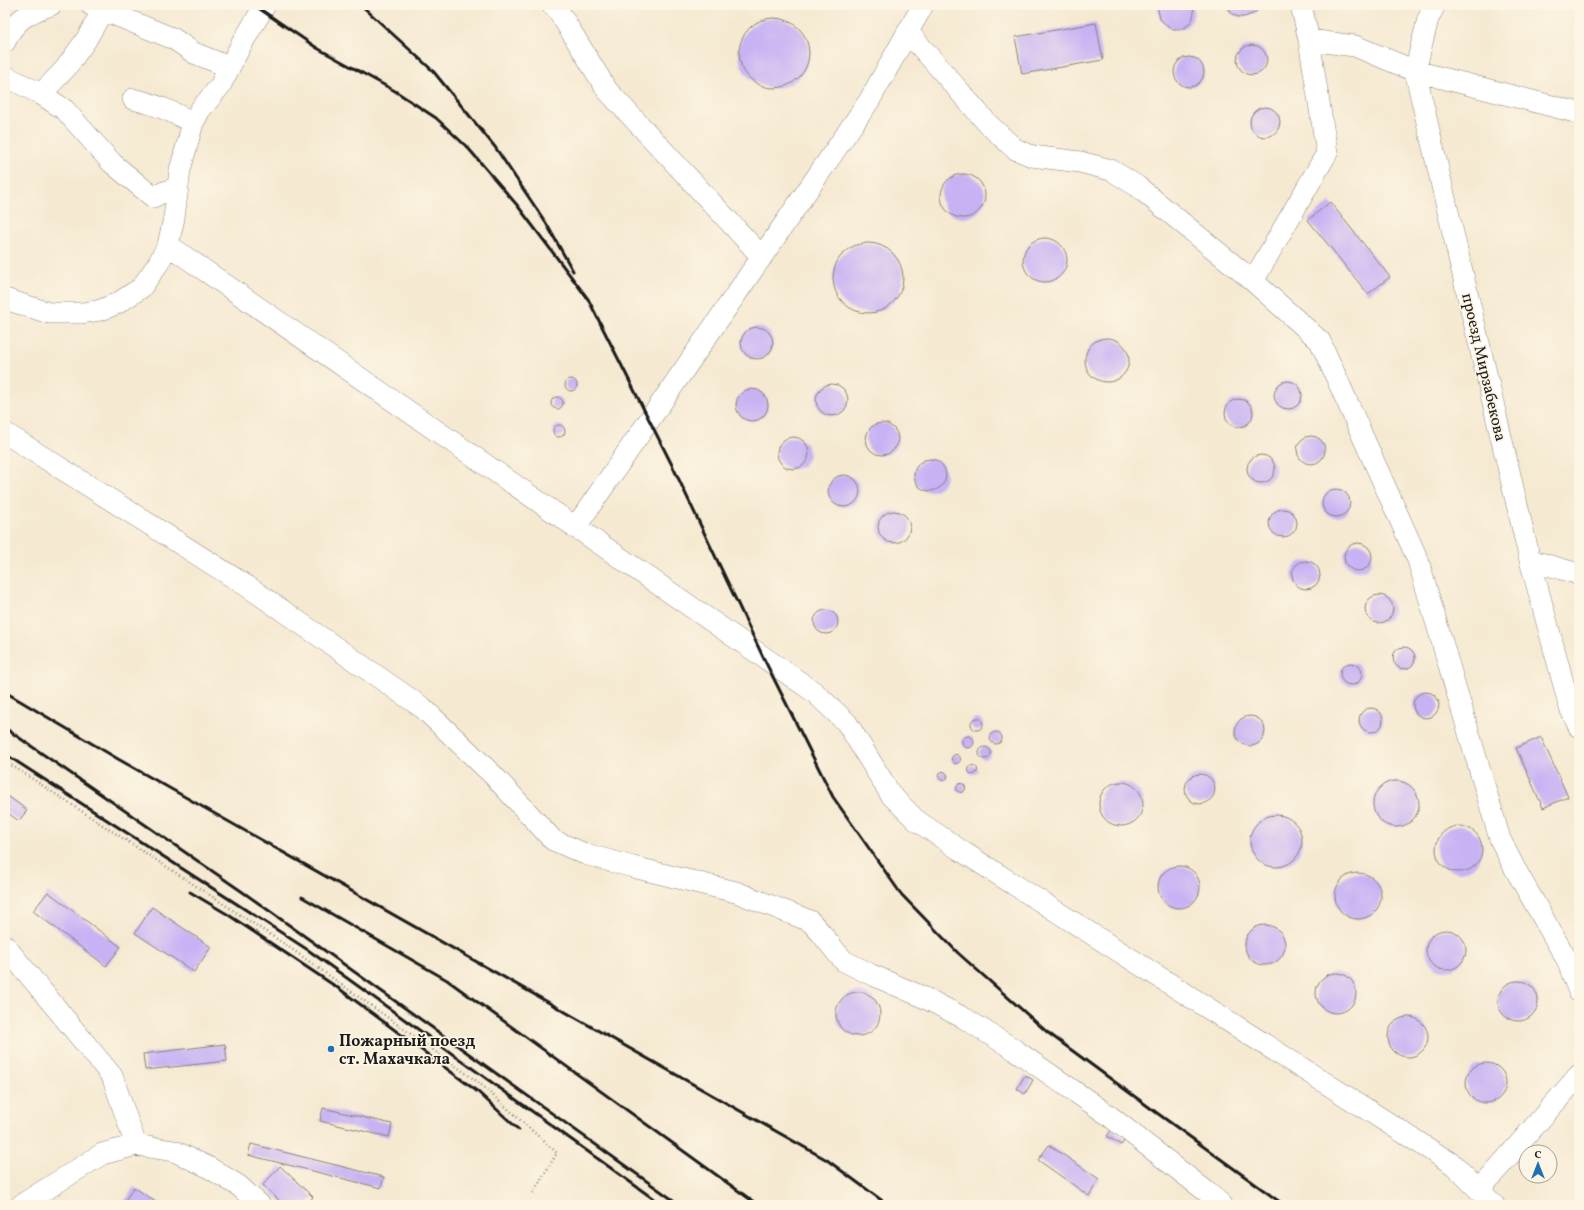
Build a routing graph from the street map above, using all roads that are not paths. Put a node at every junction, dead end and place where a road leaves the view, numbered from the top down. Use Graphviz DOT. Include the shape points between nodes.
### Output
graph roads {
  1 [pos="51,5"];
  2 [pos="265,5"];
  3 [pos="923,5"];
  4 [pos="1301,5"];
  5 [pos="1435,5"];
  6 [pos="556,6"];
  7 [pos="97,7"];
  8 [pos="908,32"];
  9 [pos="1309,40"];
  10 [pos="5,42"];
  11 [pos="229,67"];
  12 [pos="1415,71"];
  13 [pos="5,76"];
  14 [pos="41,94"];
  15 [pos="133,99"];
  16 [pos="1579,113"];
  17 [pos="193,123"];
  18 [pos="177,188"];
  19 [pos="168,245"];
  20 [pos="762,257"];
  21 [pos="1253,281"];
  22 [pos="5,299"];
  23 [pos="5,433"];
  24 [pos="575,528"];
  25 [pos="1530,560"];
  26 [pos="1579,574"];
  27 [pos="1579,727"];
  28 [pos="5,946"];
  29 [pos="1579,992"];
  30 [pos="1579,1075"];
  31 [pos="136,1145"];
  32 [pos="1479,1190"];
  33 [pos="21,1205"];
  34 [pos="260,1205"];
  35 [pos="1222,1205"];
  36 [pos="1494,1205"];
  1 -- 10 [label="street" via="18,20"];
  2 -- 11 [label="street"];
  3 -- 8 [label="street"];
  4 -- 9 [label="street"];
  5 -- 12 [label="street, проезд Мирзабекова" via="1428,19"];
  6 -- 20 [label="street" via="607,90"];
  7 -- 11 [label="street" via="174,39 194,53"];
  7 -- 14 [label="street" via="86,40 65,69"];
  8 -- 20 [label="street" via="869,101"];
  8 -- 21 [label="street" via="988,124 1015,149 1032,156 1080,162 1111,170 1137,186"];
  9 -- 12 [label="street" via="1355,46"];
  9 -- 21 [label="street" via="1327,153"];
  11 -- 17 [label="street" via="220,86 200,110"];
  12 -- 16 [label="street"];
  12 -- 25 [label="street, проезд Мирзабекова"];
  13 -- 14 [label="street"];
  14 -- 18 [label="street" via="65,110 112,163 153,197"];
  15 -- 17 [label="street" via="165,108"];
  17 -- 18 [label="street"];
  18 -- 19 [label="street"];
  19 -- 22 [label="street" via="141,288 118,303 101,310 82,314 49,312"];
  19 -- 24 [label="street"];
  20 -- 24 [label="street"];
  21 -- 29 [label="street" via="1320,341 1418,560 1500,838 1567,960"];
  23 -- 35 [label="street" via="248,586 423,708 493,775 553,840 606,860 736,892 810,921 844,961 964,1018 1016,1050 1107,1114"];
  24 -- 32 [label="street" via="814,692 847,723 891,795 916,820 1454,1165"];
  25 -- 26 [label="street"];
  25 -- 27 [label="street, проезд Мирзабекова" via="1570,708"];
  28 -- 31 [label="street" via="112,1076"];
  30 -- 32 [label="street"];
  31 -- 33 [label="street" via="102,1154"];
  31 -- 34 [label="street" via="174,1151 208,1166 239,1186"];
  32 -- 36 [label="street"];
}
